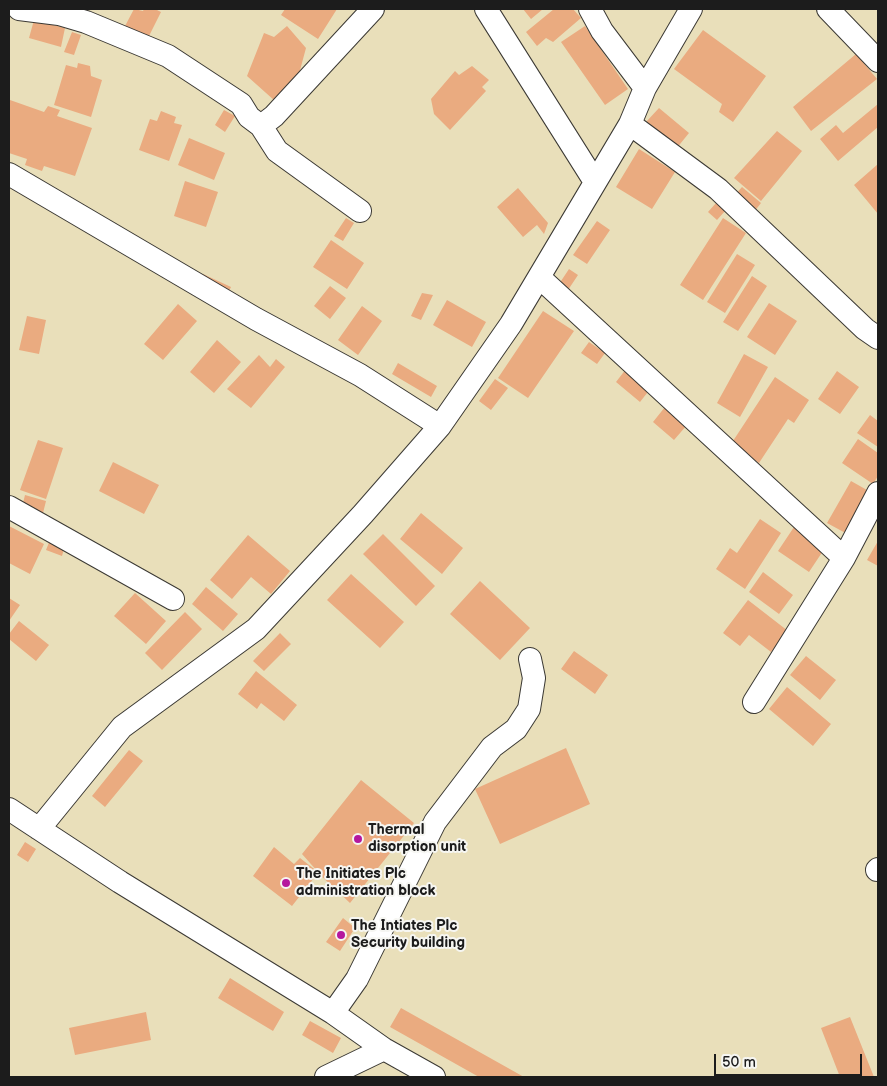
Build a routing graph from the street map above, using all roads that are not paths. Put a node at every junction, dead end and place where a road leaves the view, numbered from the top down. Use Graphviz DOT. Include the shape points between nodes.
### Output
graph roads {
  1 [pos="19,9"];
  2 [pos="486,9"];
  3 [pos="590,9"];
  4 [pos="691,9"];
  5 [pos="828,9"];
  6 [pos="369,10"];
  7 [pos="878,61"];
  8 [pos="645,88"];
  9 [pos="630,124"];
  10 [pos="262,126"];
  11 [pos="9,174"];
  12 [pos="595,182"];
  13 [pos="360,211"];
  14 [pos="539,277"];
  15 [pos="878,338"];
  16 [pos="440,426"];
  17 [pos="878,493"];
  18 [pos="9,507"];
  19 [pos="844,558"];
  20 [pos="174,599"];
  21 [pos="530,659"];
  22 [pos="754,702"];
  23 [pos="9,809"];
  24 [pos="39,829"];
  25 [pos="334,1013"];
  26 [pos="384,1049"];
  27 [pos="326,1077"];
  28 [pos="434,1077"];
  1 -- 10 [label="street" via="59,14 86,22 168,56 241,104 249,117"];
  2 -- 12 [label="street"];
  3 -- 8 [label="street" via="602,31"];
  4 -- 8 [label="street"];
  5 -- 7 [label="street"];
  6 -- 10 [label="street"];
  8 -- 9 [label="street"];
  9 -- 12 [label="street"];
  9 -- 15 [label="street" via="718,188"];
  10 -- 13 [label="street" via="278,151"];
  11 -- 16 [label="street" via="239,309 360,375"];
  12 -- 14 [label="street"];
  14 -- 16 [label="street" via="511,324"];
  14 -- 19 [label="street"];
  16 -- 24 [label="street" via="256,629 122,726"];
  17 -- 19 [label="street"];
  18 -- 20 [label="street"];
  19 -- 22 [label="street"];
  21 -- 25 [label="street" via="534,678 529,709 516,729 492,747 435,822 356,979"];
  23 -- 24 [label="street"];
  24 -- 25 [label="street"];
  25 -- 26 [label="street"];
  26 -- 27 [label="street"];
  26 -- 28 [label="street"];
}
